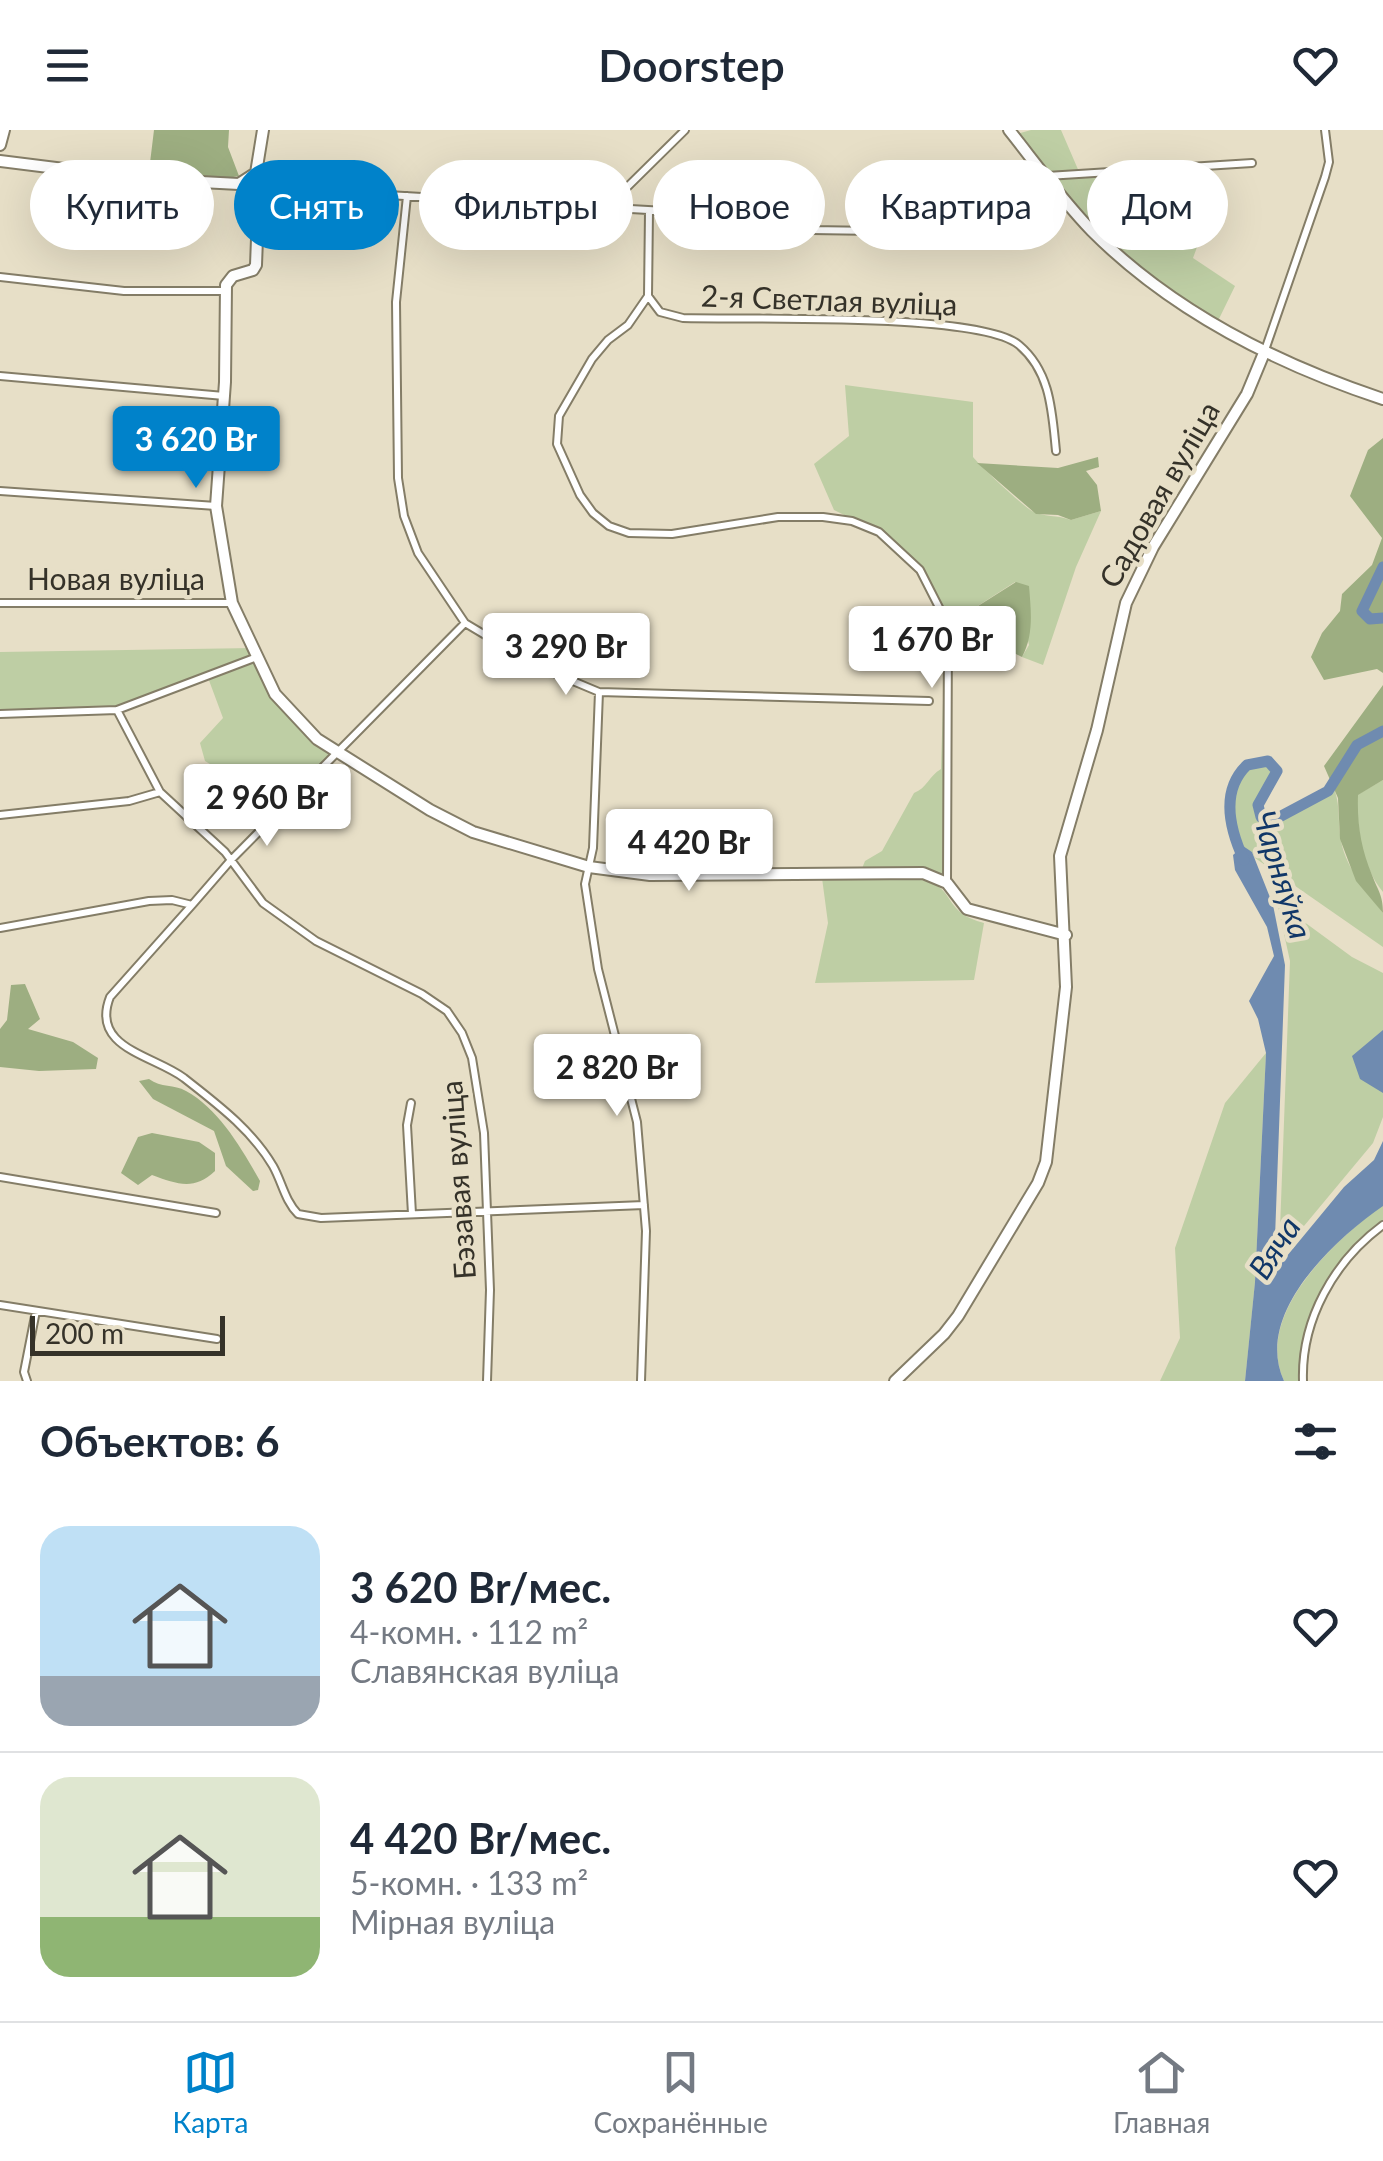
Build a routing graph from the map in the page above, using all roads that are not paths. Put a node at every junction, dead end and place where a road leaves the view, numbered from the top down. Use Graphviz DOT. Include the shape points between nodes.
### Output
graph roads {
  1 [pos="4,130"];
  2 [pos="264,130"];
  3 [pos="685,130"];
  4 [pos="1009,130"];
  5 [pos="1325,130"];
  6 [pos="0,145"];
  7 [pos="258,160"];
  8 [pos="1033,160"];
  9 [pos="0,161"];
  10 [pos="1252,163"];
  11 [pos="1067,175"];
  12 [pos="633,181"];
  13 [pos="234,184"];
  14 [pos="399,196"];
  15 [pos="407,196"];
  16 [pos="419,197"];
  17 [pos="1067,201"];
  18 [pos="633,208"];
  19 [pos="649,210"];
  20 [pos="845,231"];
  21 [pos="256,250"];
  22 [pos="0,278"];
  23 [pos="226,291"];
  24 [pos="648,296"];
  25 [pos="1264,354"];
  26 [pos="0,376"];
  27 [pos="224,396"];
  28 [pos="1383,399"];
  29 [pos="1056,450"];
  30 [pos="0,491"];
  31 [pos="216,506"];
  32 [pos="0,603"];
  33 [pos="232,603"];
  34 [pos="464,623"];
  35 [pos="257,657"];
  36 [pos="599,692"];
  37 [pos="930,700"];
  38 [pos="117,710"];
  39 [pos="0,714"];
  40 [pos="338,752"];
  41 [pos="160,792"];
  42 [pos="0,816"];
  43 [pos="231,860"];
  44 [pos="588,867"];
  45 [pos="947,883"];
  46 [pos="192,905"];
  47 [pos="0,928"];
  48 [pos="1066,935"];
  49 [pos="411,1103"];
  50 [pos="0,1177"];
  51 [pos="644,1205"];
  52 [pos="489,1211"];
  53 [pos="216,1214"];
  54 [pos="412,1214"];
  55 [pos="1383,1225"];
  56 [pos="0,1305"];
  57 [pos="36,1310"];
  58 [pos="217,1339"];
  59 [pos="27,1381"];
  60 [pos="487,1381"];
  61 [pos="641,1381"];
  62 [pos="894,1381"];
  63 [pos="1303,1381"];
  1 -- 6 [label="street"];
  2 -- 7 [label="street"];
  3 -- 12 [label="street"];
  4 -- 8 [label="street"];
  5 -- 25 [label="street, Садовая вуліца" via="1328,162"];
  9 -- 13 [label="street"];
  10 -- 11 [label="street"];
  14 -- 15 [label="street"];
  15 -- 16 [label="street"];
  15 -- 34 [label="street" via="396,302 398,478 418,553"];
  17 -- 25 [label="street" via="1117,253"];
  18 -- 19 [label="street"];
  19 -- 20 [label="street"];
  19 -- 24 [label="street"];
  21 -- 23 [label="street" via="253,270 233,276"];
  22 -- 23 [label="street" via="124,291"];
  23 -- 27 [label="street"];
  24 -- 29 [label="street, 2-я Светлая вуліца" via="660,312 683,318 882,320 1001,336 1030,356 1048,388"];
  24 -- 45 [label="street" via="592,359 556,426 580,495 608,526 640,535 823,517 879,532 902,550 948,625"];
  25 -- 28 [label="street"];
  25 -- 48 [label="street, Садовая вуліца" via="1126,603 1060,856"];
  26 -- 27 [label="street"];
  27 -- 31 [label="street"];
  30 -- 31 [label="street"];
  31 -- 33 [label="street"];
  32 -- 33 [label="street, Новая вуліца"];
  33 -- 35 [label="street"];
  34 -- 36 [label="street" via="537,666"];
  34 -- 40 [label="street"];
  35 -- 38 [label="street"];
  35 -- 40 [label="street" via="275,694"];
  36 -- 37 [label="street"];
  36 -- 44 [label="street"];
  38 -- 39 [label="street"];
  38 -- 41 [label="street, Бэзавая вуліца"];
  40 -- 43 [label="street"];
  40 -- 44 [label="street" via="473,832"];
  41 -- 42 [label="street"];
  41 -- 43 [label="street, Бэзавая вуліца"];
  43 -- 46 [label="street"];
  43 -- 52 [label="street, Бэзавая вуліца" via="254,893 287,922 422,994 455,1021 477,1083"];
  44 -- 45 [label="street" via="650,875 906,872"];
  44 -- 51 [label="street" via="589,918 637,1122"];
  45 -- 48 [label="street" via="967,908"];
  46 -- 47 [label="street" via="149,901"];
  46 -- 54 [label="street" via="107,1005 113,1038 168,1067 233,1117 272,1165 298,1214"];
  48 -- 62 [label="street, Садовая вуліца" via="1066,987 1043,1173 958,1316"];
  49 -- 54 [label="street" via="406,1125"];
  50 -- 53 [label="street"];
  51 -- 52 [label="street"];
  51 -- 61 [label="street"];
  52 -- 54 [label="street"];
  52 -- 60 [label="street, Бэзавая вуліца"];
  55 -- 63 [label="street" via="1343,1265 1317,1305"];
  56 -- 57 [label="street"];
  57 -- 58 [label="street"];
  57 -- 59 [label="street"];
}
